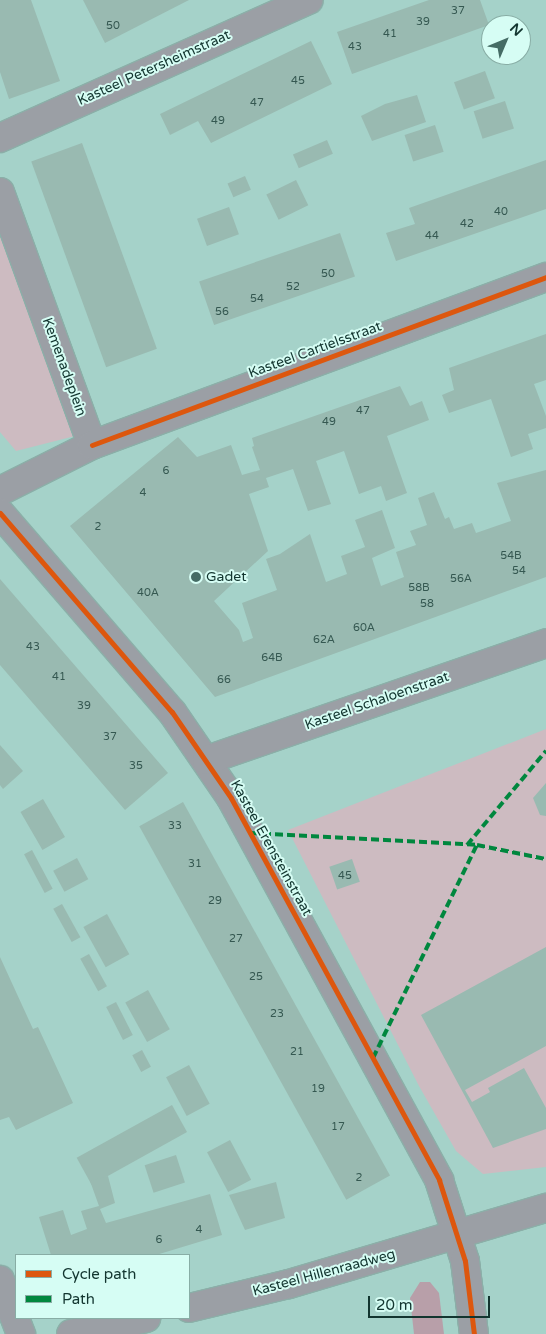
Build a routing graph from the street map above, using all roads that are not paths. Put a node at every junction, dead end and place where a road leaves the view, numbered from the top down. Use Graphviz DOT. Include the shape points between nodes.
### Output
graph roads {
  1 [pos="308,0"];
  2 [pos="0,138"];
  3 [pos="0,192"];
  4 [pos="546,277"];
  5 [pos="92,444"];
  6 [pos="0,491"];
  7 [pos="0,513"];
  8 [pos="546,643"];
  9 [pos="207,760"];
  10 [pos="546,1208"];
  11 [pos="459,1235"];
  12 [pos="0,1280"];
  13 [pos="190,1308"];
  14 [pos="15,1319"];
  15 [pos="15,1319"];
  16 [pos="130,1325"];
  17 [pos="21,1334"];
  18 [pos="71,1334"];
  19 [pos="474,1334"];
  1 -- 2 [label="street, Kasteel Petersheimstraat"];
  3 -- 5 [label="street, Kemenadeplein"];
  4 -- 5 [label="street, Kasteel Cartielsstraat"];
  5 -- 6 [label="street"];
  7 -- 9 [label="street, Kasteel Erensteinstraat" via="172,712"];
  8 -- 9 [label="street, Kasteel Schaloenstraat"];
  9 -- 11 [label="street, Kasteel Erensteinstraat" via="231,798 439,1180"];
  10 -- 11 [label="street, Kasteel Hillenraadweg"];
  11 -- 13 [label="street, Kasteel Hillenraadweg" via="289,1284"];
  11 -- 19 [label="street, Kasteel Erensteinstraat"];
  12 -- 14 [label="street"];
  15 -- 17 [label="street"];
  16 -- 18 [label="street"];
}
